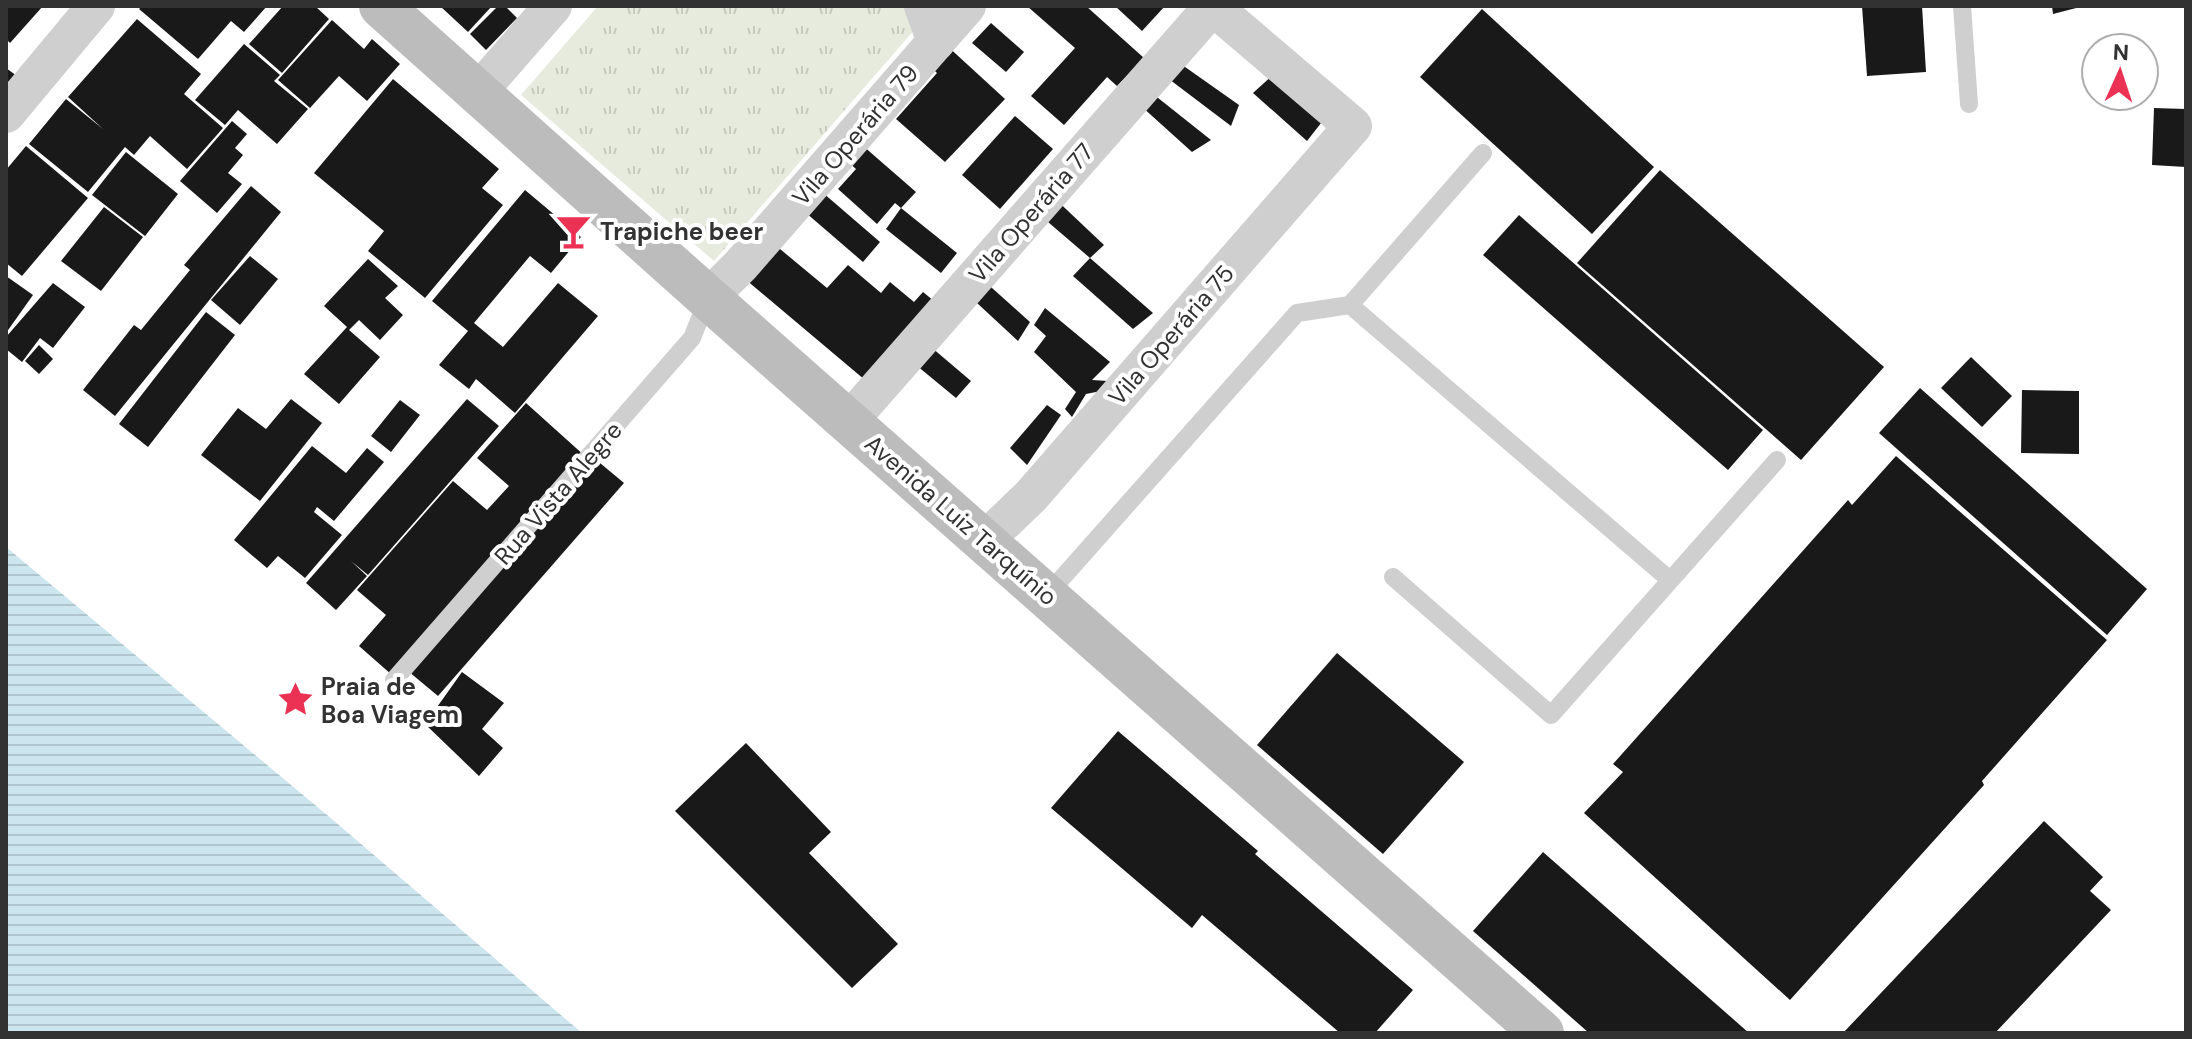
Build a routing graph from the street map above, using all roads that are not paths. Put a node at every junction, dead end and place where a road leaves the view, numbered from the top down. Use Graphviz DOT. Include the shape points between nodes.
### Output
graph roads {
  1 [pos="96,6"];
  2 [pos="381,6"];
  3 [pos="553,6"];
  4 [pos="923,6"];
  5 [pos="967,6"];
  6 [pos="1212,6"];
  7 [pos="1962,6"];
  8 [pos="936,42"];
  9 [pos="478,92"];
  10 [pos="1969,104"];
  11 [pos="6,114"];
  12 [pos="1483,153"];
  13 [pos="708,298"];
  14 [pos="1350,305"];
  15 [pos="849,421"];
  16 [pos="1777,460"];
  17 [pos="985,540"];
  18 [pos="1393,577"];
  19 [pos="1670,580"];
  20 [pos="1047,595"];
  21 [pos="394,680"];
  22 [pos="1542,1033"];
  1 -- 11 [label="street"];
  2 -- 9 [label="street, Avenida Luiz Tarquínio"];
  3 -- 9 [label="street"];
  4 -- 8 [label="street"];
  5 -- 8 [label="street, Vila Operária 79"];
  6 -- 15 [label="street, Vila Operária 77"];
  6 -- 17 [label="street, Vila Operária 75" via="1353,126 1031,496"];
  7 -- 10 [label="lane"];
  8 -- 13 [label="street, Vila Operária 79"];
  9 -- 13 [label="street, Avenida Luiz Tarquínio"];
  12 -- 14 [label="lane"];
  13 -- 15 [label="street, Avenida Luiz Tarquínio"];
  13 -- 21 [label="lane, Rua Vista Alegre" via="692,338"];
  14 -- 19 [label="lane"];
  14 -- 20 [label="lane" via="1297,313"];
  15 -- 17 [label="street, Avenida Luiz Tarquínio"];
  16 -- 19 [label="lane"];
  17 -- 20 [label="street, Avenida Luiz Tarquínio"];
  18 -- 19 [label="lane" via="1551,715"];
  20 -- 22 [label="street, Avenida Luiz Tarquínio"];
}
